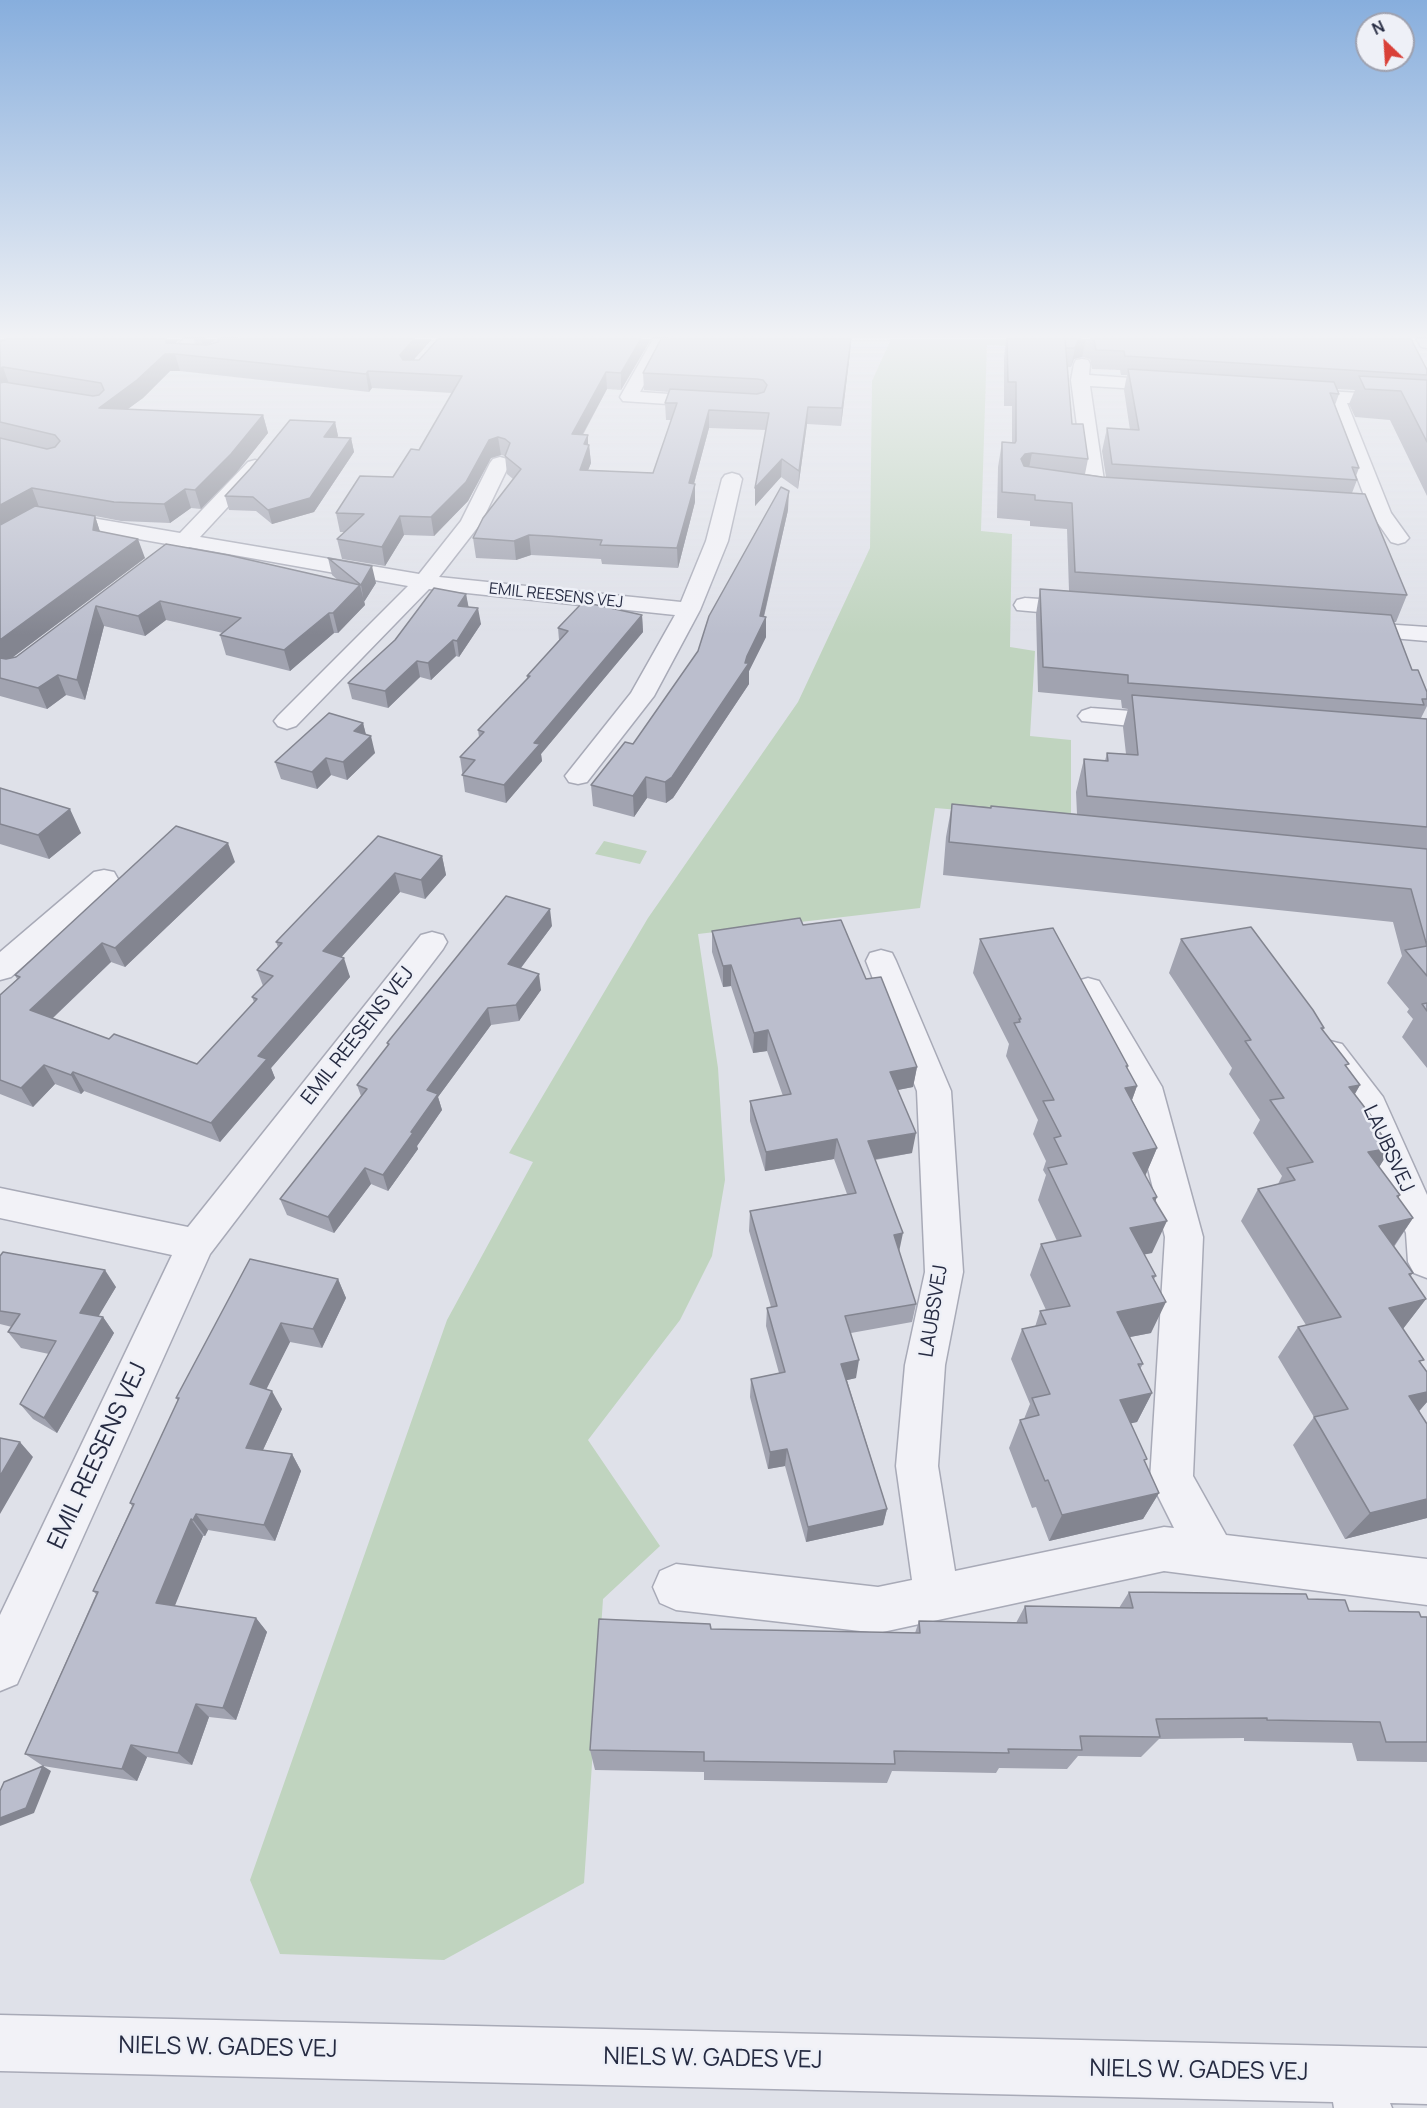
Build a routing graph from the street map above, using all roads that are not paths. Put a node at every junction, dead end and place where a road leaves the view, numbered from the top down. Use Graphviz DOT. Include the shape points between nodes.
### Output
graph roads {
  1 [pos="1089,437"];
  2 [pos="1351,437"];
  3 [pos="266,452"];
  4 [pos="500,464"];
  5 [pos="732,479"];
  6 [pos="1073,491"];
  7 [pos="1095,494"];
  8 [pos="1119,495"];
  9 [pos="1309,508"];
  10 [pos="8,513"];
  11 [pos="1381,513"];
  12 [pos="39,515"];
  13 [pos="0,538"];
  14 [pos="1398,538"];
  15 [pos="183,542"];
  16 [pos="155,563"];
  17 [pos="424,582"];
  18 [pos="1025,605"];
  19 [pos="689,610"];
  20 [pos="1108,611"];
  21 [pos="1332,627"];
  22 [pos="1427,634"];
  23 [pos="1091,716"];
  24 [pos="287,721"];
  25 [pos="1195,724"];
  26 [pos="578,776"];
  27 [pos="104,879"];
  28 [pos="432,942"];
  29 [pos="881,961"];
  30 [pos="0,969"];
  31 [pos="1088,989"];
  32 [pos="1309,1024"];
  33 [pos="0,1203"];
  34 [pos="196,1244"];
  35 [pos="1427,1262"];
  36 [pos="1214,1556"];
  37 [pos="1427,1582"];
  38 [pos="676,1587"];
  39 [pos="937,1598"];
  40 [pos="0,1667"];
  41 [pos="0,2043"];
  42 [pos="1427,2076"];
  43 [pos="1358,2091"];
  1 -- 7 [label="street"];
  2 -- 11 [label="street"];
  3 -- 15 [label="street"];
  4 -- 17 [label="street" via="471,523"];
  5 -- 19 [label="street" via="717,541"];
  6 -- 7 [label="street"];
  7 -- 8 [label="street"];
  9 -- 11 [label="street"];
  10 -- 12 [label="street, EMIL REESENS VEJ"];
  11 -- 14 [label="street"];
  12 -- 13 [label="street"];
  12 -- 15 [label="street, EMIL REESENS VEJ"];
  15 -- 16 [label="street"];
  15 -- 17 [label="street, EMIL REESENS VEJ"];
  17 -- 19 [label="street, EMIL REESENS VEJ"];
  17 -- 24 [label="street"];
  18 -- 20 [label="street"];
  19 -- 26 [label="street" via="642,696"];
  21 -- 22 [label="street"];
  23 -- 25 [label="street"];
  27 -- 30 [label="street"];
  28 -- 34 [label="street, EMIL REESENS VEJ"];
  29 -- 39 [label="street, LAUBSVEJ" via="934,1091 944,1272 925,1365 917,1466"];
  31 -- 36 [label="street" via="1145,1088 1184,1237 1171,1480"];
  32 -- 35 [label="street, LAUBSVEJ" via="1371,1106 1425,1233"];
  33 -- 34 [label="street"];
  34 -- 40 [label="street, EMIL REESENS VEJ"];
  36 -- 37 [label="street"];
  36 -- 39 [label="street" via="1164,1550"];
  38 -- 39 [label="street" via="878,1610"];
  41 -- 43 [label="street, NIELS W. GADES VEJ"];
  42 -- 43 [label="street, NIELS W. GADES VEJ"];
}
